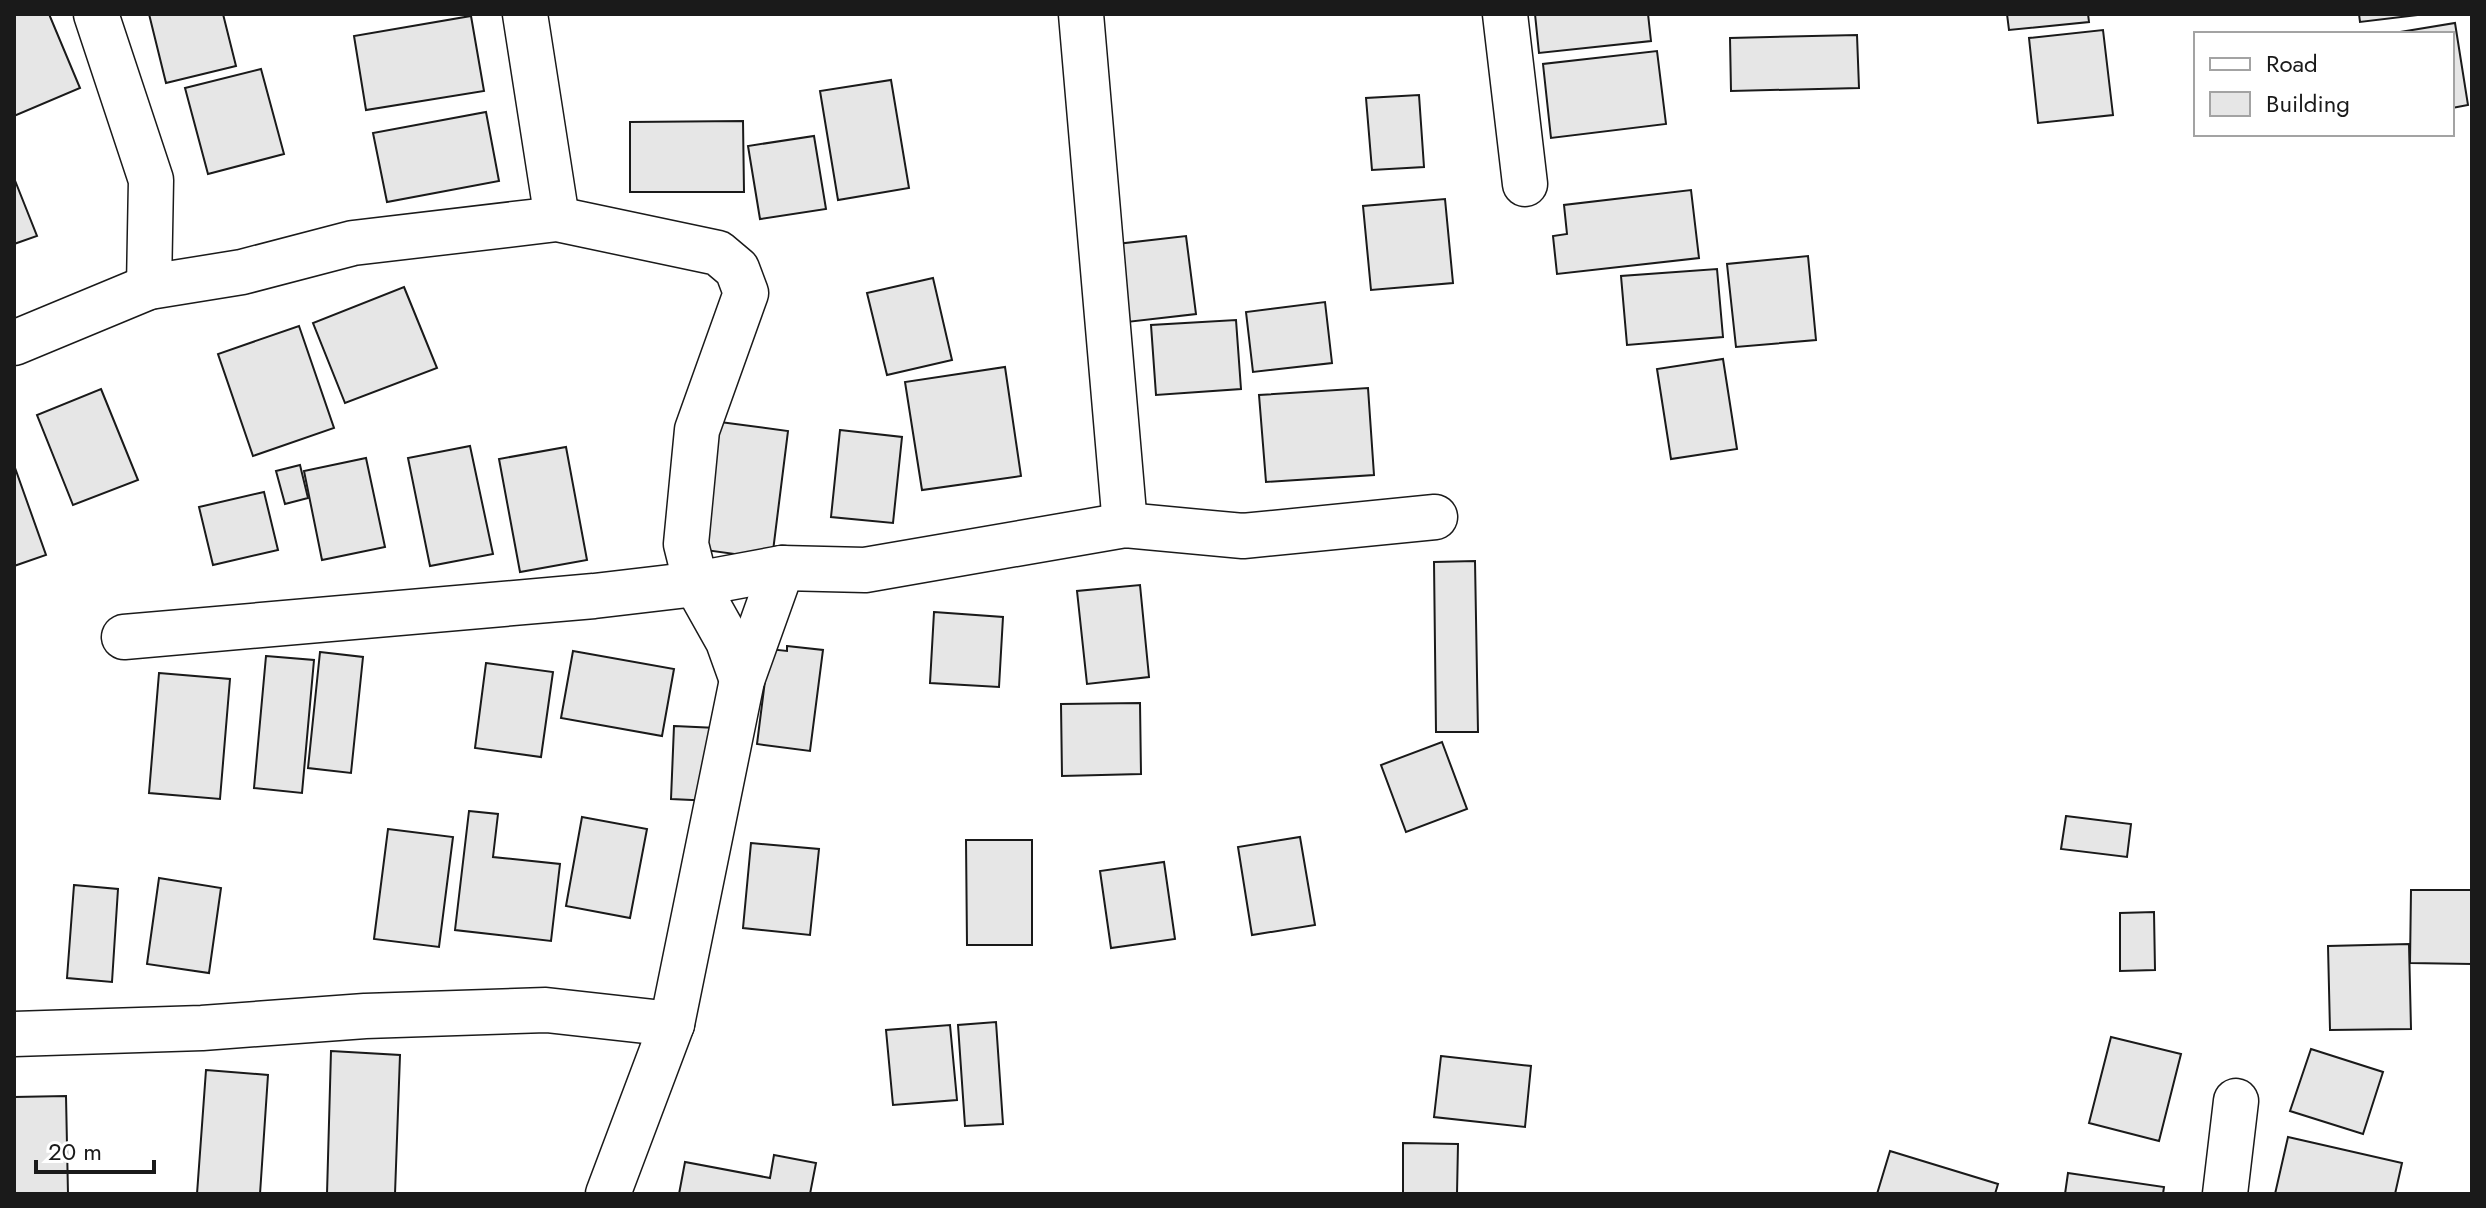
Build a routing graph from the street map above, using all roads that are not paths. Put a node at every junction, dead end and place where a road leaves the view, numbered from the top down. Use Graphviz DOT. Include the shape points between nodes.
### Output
graph roads {
  1 [pos="96,14"];
  2 [pos="525,14"];
  3 [pos="1081,14"];
  4 [pos="1505,14"];
  5 [pos="1525,184"];
  6 [pos="557,219"];
  7 [pos="149,287"];
  8 [pos="14,343"];
  9 [pos="1435,517"];
  10 [pos="1125,525"];
  11 [pos="782,568"];
  12 [pos="696,584"];
  13 [pos="124,637"];
  14 [pos="742,680"];
  15 [pos="672,1024"];
  16 [pos="14,1034"];
  17 [pos="2236,1101"];
  18 [pos="608,1194"];
  19 [pos="2225,1194"];
  1 -- 7 [label="street" via="151,180"];
  2 -- 6 [label="street"];
  3 -- 10 [label="street"];
  4 -- 5 [label="street"];
  6 -- 7 [label="street" via="353,243 242,272"];
  6 -- 12 [label="street" via="718,253 737,269 746,293 697,430 686,544"];
  7 -- 8 [label="street"];
  9 -- 10 [label="street" via="1243,536"];
  10 -- 11 [label="street" via="865,570"];
  11 -- 12 [label="street"];
  11 -- 14 [label="street"];
  12 -- 13 [label="street"];
  12 -- 14 [label="street" via="728,641"];
  14 -- 15 [label="street"];
  15 -- 16 [label="street" via="546,1010"];
  15 -- 18 [label="street"];
  17 -- 19 [label="street"];
}
